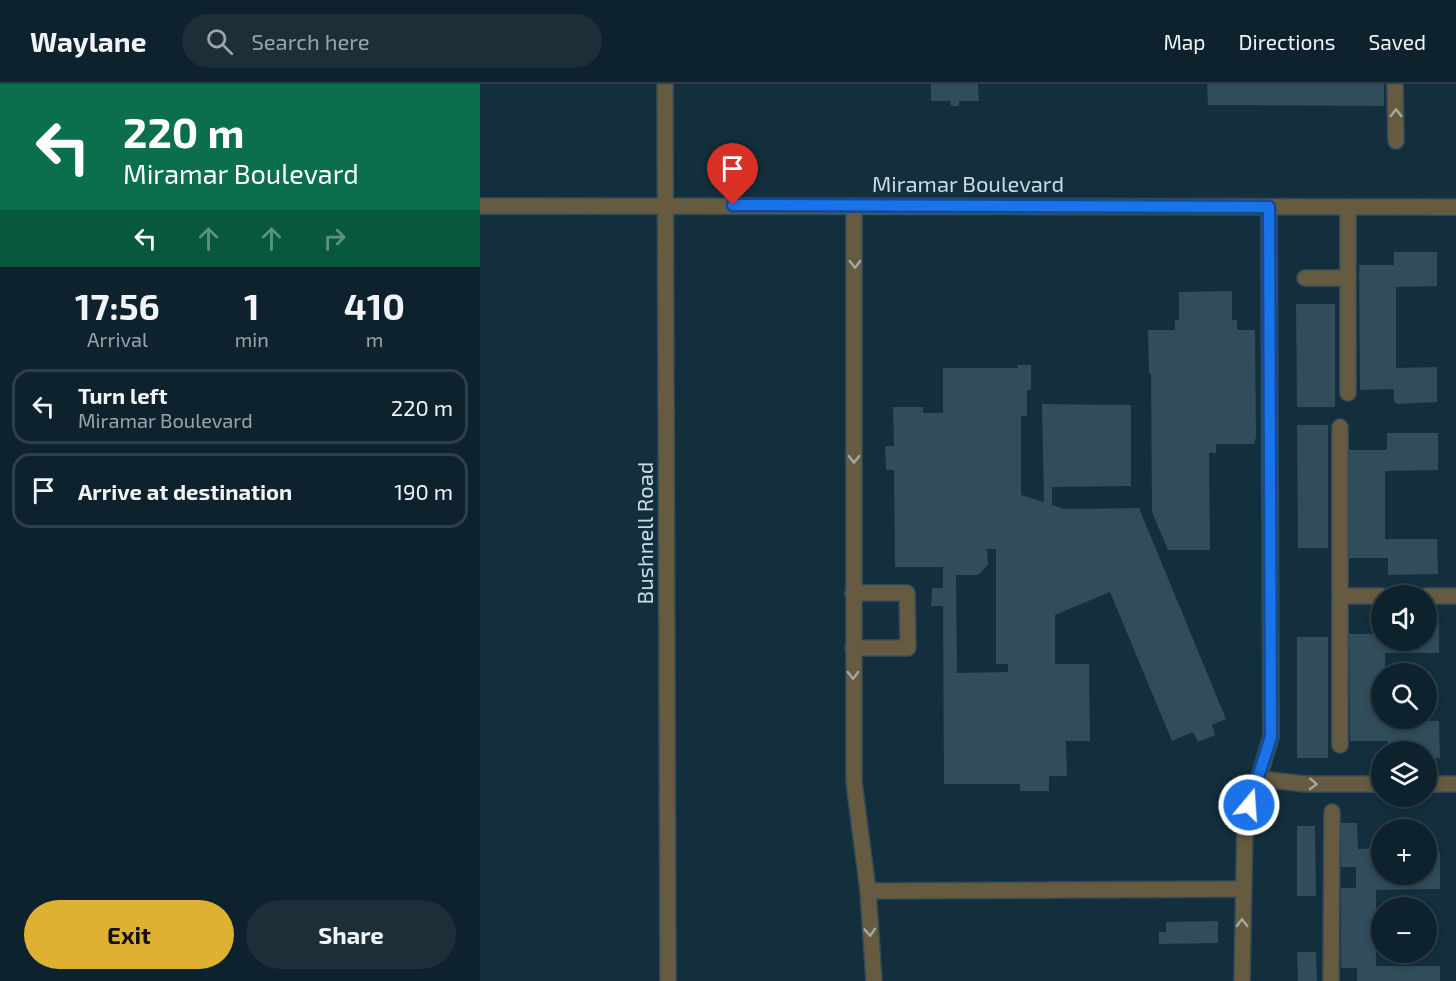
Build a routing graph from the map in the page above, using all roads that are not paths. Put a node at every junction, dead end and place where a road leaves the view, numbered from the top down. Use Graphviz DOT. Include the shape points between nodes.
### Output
graph roads {
  1 [pos="665,84"];
  2 [pos="1395,85"];
  3 [pos="1396,141"];
  4 [pos="665,205"];
  5 [pos="480,206"];
  6 [pos="854,206"];
  7 [pos="1269,207"];
  8 [pos="1348,207"];
  9 [pos="1456,207"];
  10 [pos="1305,278"];
  11 [pos="1348,278"];
  12 [pos="1348,393"];
  13 [pos="1340,427"];
  14 [pos="853,593"];
  15 [pos="1340,596"];
  16 [pos="1371,596"];
  17 [pos="1437,596"];
  18 [pos="1456,596"];
  19 [pos="853,648"];
  20 [pos="1340,745"];
  21 [pos="1256,784"];
  22 [pos="1371,784"];
  23 [pos="1437,784"];
  24 [pos="1456,784"];
  25 [pos="1332,812"];
  26 [pos="1243,889"];
  27 [pos="868,891"];
  28 [pos="668,981"];
  29 [pos="874,981"];
  30 [pos="1242,981"];
  31 [pos="1331,981"];
  1 -- 4 [label="street, Bushnell Road"];
  3 -- 2 [label="street, one-way"];
  4 -- 5 [label="street, Miramar Boulevard"];
  4 -- 6 [label="street, Miramar Boulevard"];
  4 -- 28 [label="street, Bushnell Road"];
  6 -- 7 [label="street, Miramar Boulevard"];
  6 -- 14 [label="street, one-way"];
  7 -- 8 [label="street, Miramar Boulevard"];
  7 -- 21 [label="street" via="1271,737"];
  8 -- 9 [label="street, Miramar Boulevard"];
  8 -- 11 [label="street"];
  10 -- 11 [label="street"];
  11 -- 12 [label="street"];
  13 -- 15 [label="street"];
  14 -- 19 [label="street"];
  14 -- 19 [label="street" via="907,593 908,648"];
  15 -- 16 [label="street"];
  15 -- 20 [label="street"];
  17 -- 18 [label="street"];
  19 -- 27 [label="street, one-way" via="854,782"];
  21 -- 22 [label="street, one-way" via="1270,780"];
  21 -- 26 [label="street" via="1245,823"];
  23 -- 24 [label="street"];
  25 -- 31 [label="street"];
  26 -- 27 [label="street"];
  30 -- 26 [label="street, one-way"];
  27 -- 29 [label="street, one-way"];
}
